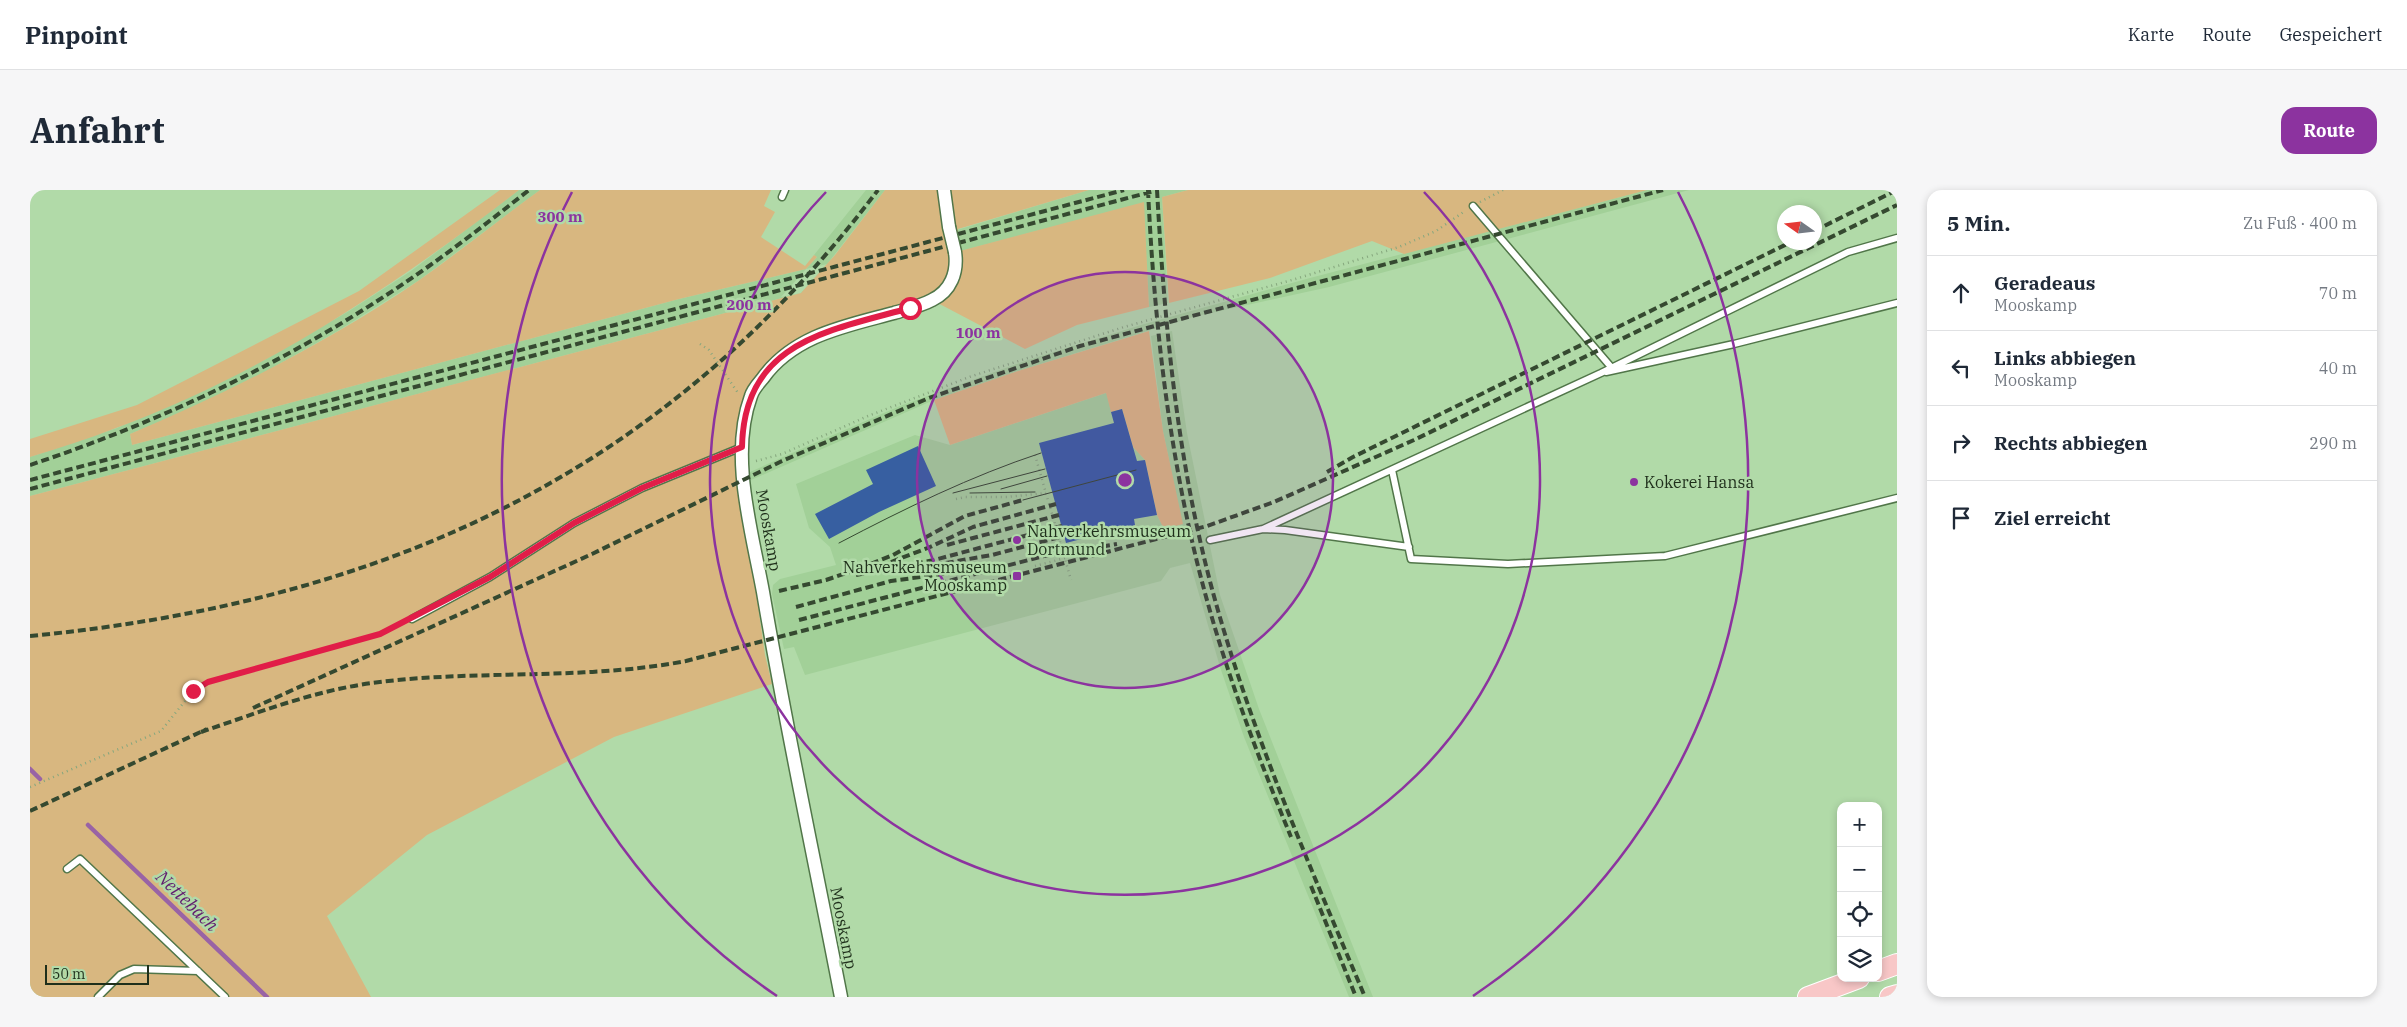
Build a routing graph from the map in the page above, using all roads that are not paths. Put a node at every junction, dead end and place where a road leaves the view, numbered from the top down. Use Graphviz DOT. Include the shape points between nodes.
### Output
graph roads {
  1 [pos="786,190"];
  2 [pos="944,190"];
  3 [pos="782,197"];
  4 [pos="1473,206"];
  5 [pos="1897,238"];
  6 [pos="1897,303"];
  7 [pos="1611,368"];
  8 [pos="1601,373"];
  9 [pos="742,447"];
  10 [pos="1392,470"];
  11 [pos="1897,498"];
  12 [pos="1263,529"];
  13 [pos="1210,540"];
  14 [pos="1409,547"];
  15 [pos="412,618"];
  16 [pos="67,869"];
  17 [pos="1897,964"];
  18 [pos="1882,970"];
  19 [pos="198,971"];
  20 [pos="1848,982"];
  21 [pos="1897,995"];
  22 [pos="98,997"];
  23 [pos="225,997"];
  24 [pos="841,997"];
  25 [pos="1808,997"];
  26 [pos="1890,997"];
  1 -- 3 [label="lane"];
  2 -- 9 [label="street, Mooskamp, bridge" via="957,262 948,288 933,300 800,342 774,362 751,393 742,426"];
  4 -- 7 [label="lane"];
  5 -- 7 [label="lane" via="1848,252"];
  6 -- 8 [label="lane"];
  7 -- 8 [label="lane"];
  8 -- 10 [label="lane"];
  9 -- 15 [label="lane" via="642,488 583,519 490,577"];
  9 -- 24 [label="street, Mooskamp" via="772,649"];
  10 -- 12 [label="lane"];
  10 -- 14 [label="lane"];
  11 -- 14 [label="lane" via="1665,556 1508,564 1411,559"];
  12 -- 13 [label="lane"];
  12 -- 14 [label="lane"];
  16 -- 19 [label="lane" via="80,860"];
  17 -- 18 [label="main road"];
  19 -- 22 [label="lane" via="134,969 120,975"];
  19 -- 23 [label="lane"];
  20 -- 25 [label="main road"];
  21 -- 26 [label="main road"];
}
